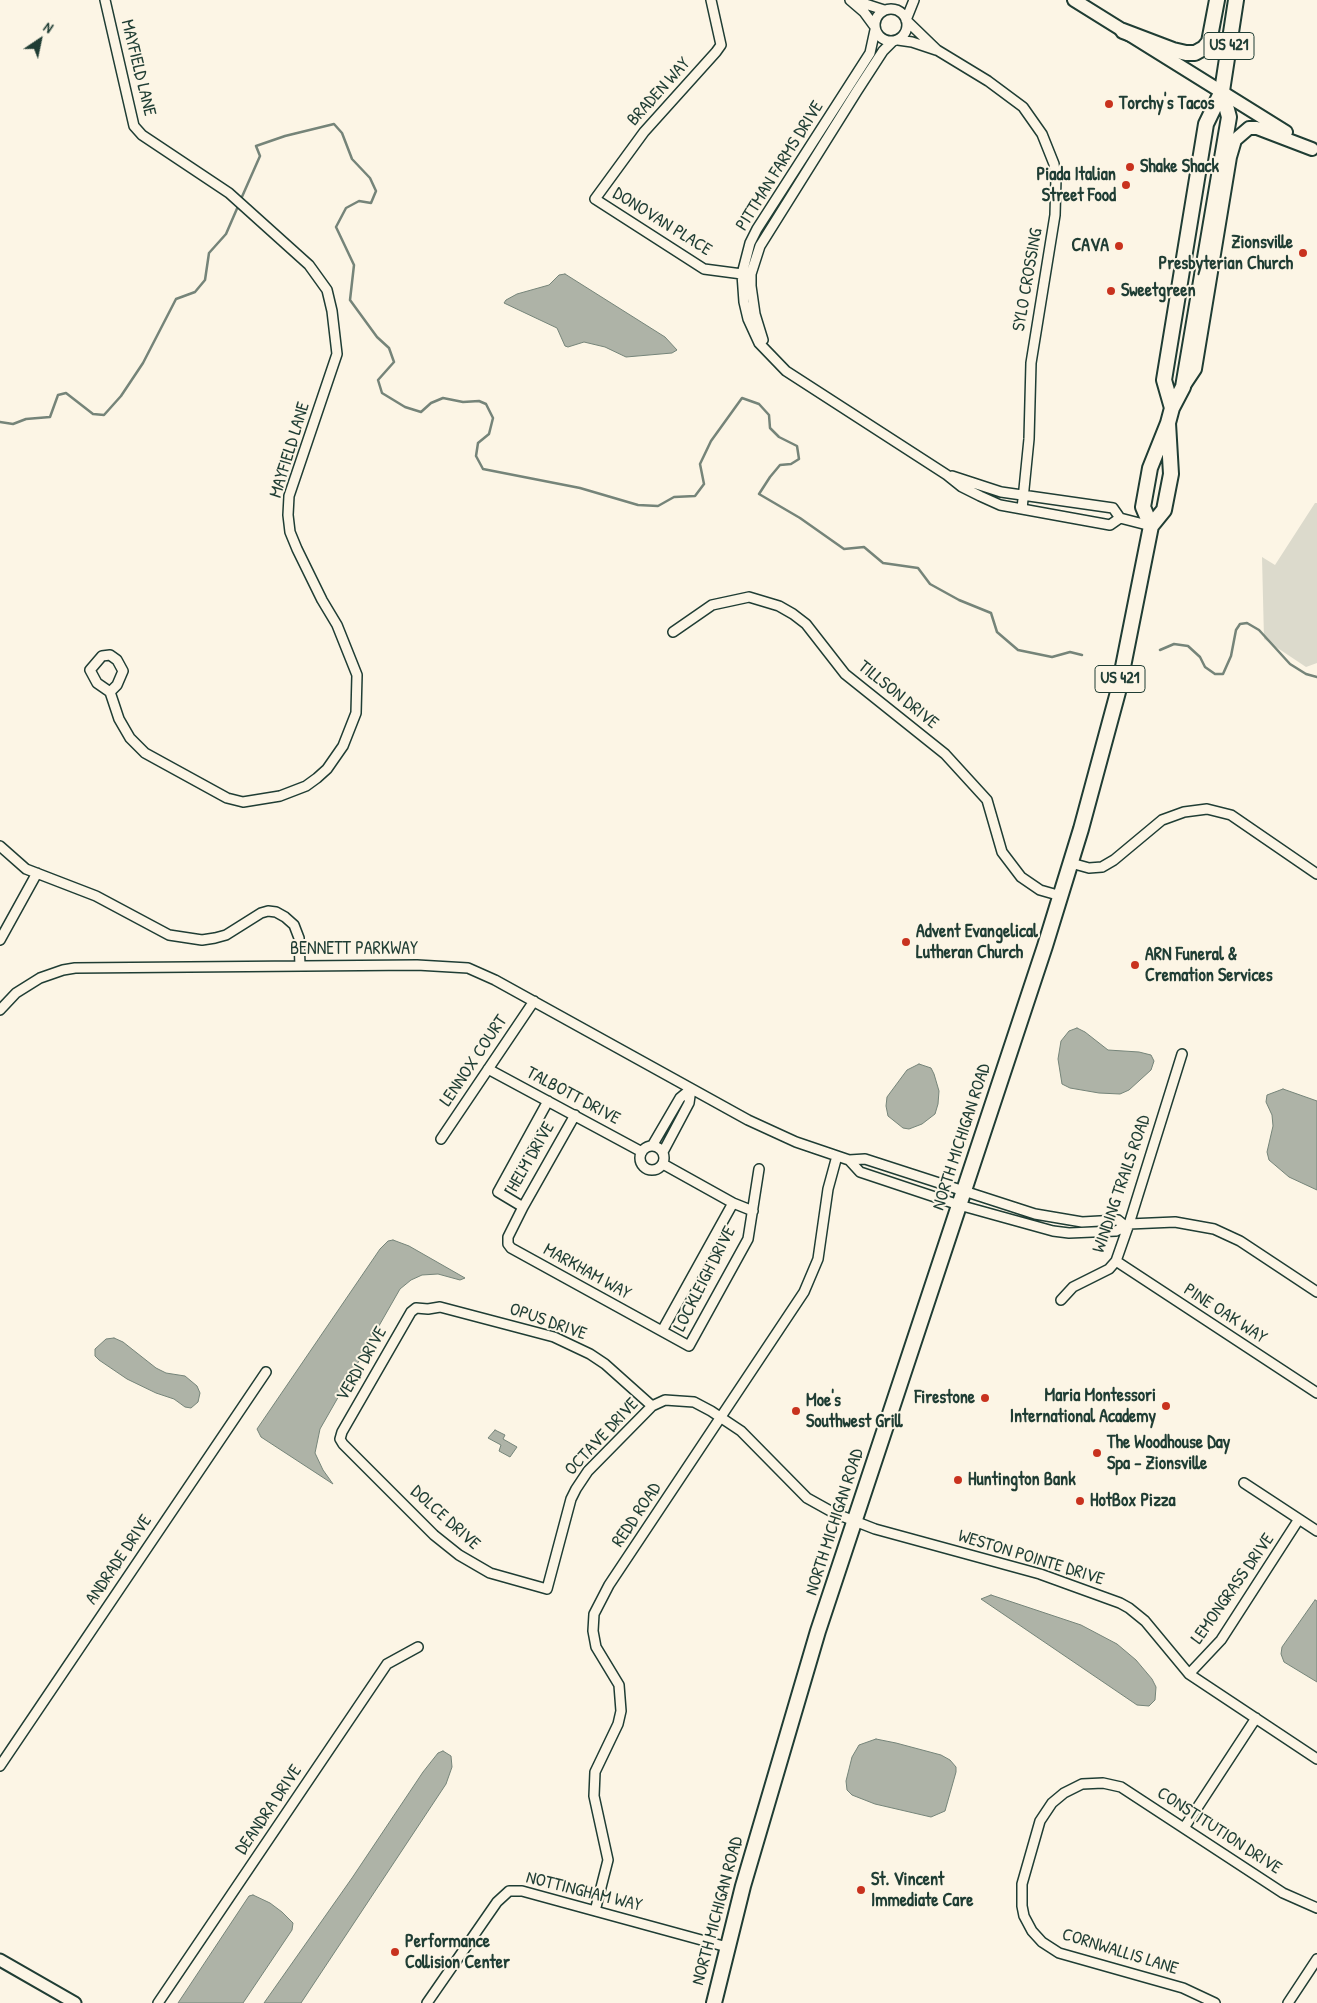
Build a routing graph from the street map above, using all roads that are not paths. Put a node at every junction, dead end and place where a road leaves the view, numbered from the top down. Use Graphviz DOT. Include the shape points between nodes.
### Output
graph roads {
  1 [pos="105,0"];
  2 [pos="711,0"];
  3 [pos="851,0"];
  4 [pos="900,0"];
  5 [pos="914,0"];
  6 [pos="1074,0"];
  7 [pos="1217,0"];
  8 [pos="1236,0"];
  9 [pos="888,9"];
  10 [pos="906,20"];
  11 [pos="875,29"];
  12 [pos="1124,31"];
  13 [pos="895,41"];
  14 [pos="936,50"];
  15 [pos="1222,92"];
  16 [pos="1315,151"];
  17 [pos="595,199"];
  18 [pos="742,274"];
  19 [pos="767,352"];
  20 [pos="1183,386"];
  21 [pos="1172,408"];
  22 [pos="1168,423"];
  23 [pos="947,475"];
  24 [pos="1024,495"];
  25 [pos="1022,509"];
  26 [pos="1120,518"];
  27 [pos="1151,526"];
  28 [pos="673,632"];
  29 [pos="110,692"];
  30 [pos="0,846"];
  31 [pos="1071,863"];
  32 [pos="37,873"];
  33 [pos="1317,874"];
  34 [pos="1061,896"];
  35 [pos="0,940"];
  36 [pos="300,966"];
  37 [pos="534,1001"];
  38 [pos="0,1010"];
  39 [pos="1182,1054"];
  40 [pos="488,1069"];
  41 [pos="691,1088"];
  42 [pos="548,1101"];
  43 [pos="575,1115"];
  44 [pos="441,1139"];
  45 [pos="652,1146"];
  46 [pos="642,1152"];
  47 [pos="663,1152"];
  48 [pos="837,1156"];
  49 [pos="849,1160"];
  50 [pos="663,1164"];
  51 [pos="759,1168"];
  52 [pos="964,1191"];
  53 [pos="733,1204"];
  54 [pos="959,1205"];
  55 [pos="523,1206"];
  56 [pos="753,1211"];
  57 [pos="1127,1225"];
  58 [pos="1116,1261"];
  59 [pos="1317,1292"];
  60 [pos="1062,1300"];
  61 [pos="416,1308"];
  62 [pos="662,1331"];
  63 [pos="689,1346"];
  64 [pos="266,1372"];
  65 [pos="1317,1393"];
  66 [pos="652,1406"];
  67 [pos="721,1417"];
  68 [pos="340,1439"];
  69 [pos="1244,1483"];
  70 [pos="1299,1520"];
  71 [pos="854,1521"];
  72 [pos="1317,1531"];
  73 [pos="547,1589"];
  74 [pos="418,1647"];
  75 [pos="1189,1674"];
  76 [pos="1256,1718"];
  77 [pos="1317,1759"];
  78 [pos="0,1766"];
  79 [pos="1104,1783"];
  80 [pos="1184,1828"];
  81 [pos="1317,1908"];
  82 [pos="595,1911"];
  83 [pos="727,1947"];
  84 [pos="1317,1959"];
  85 [pos="0,1960"];
  86 [pos="75,2003"];
  87 [pos="158,2003"];
  88 [pos="427,2003"];
  89 [pos="714,2003"];
  90 [pos="1215,2003"];
  91 [pos="1288,2003"];
  1 -- 29 [label="street, MAYFIELD LANE" via="134,126 142,135 229,193 309,265 327,290 337,354 289,496 288,516 297,549 337,624 357,675 356,713 343,746 327,769 306,786 280,796 243,802 227,798 142,750 124,729"];
  2 -- 17 [label="street, BRADEN WAY" via="721,44 644,132"];
  3 -- 9 [label="street"];
  3 -- 11 [label="street"];
  4 -- 9 [label="street"];
  5 -- 10 [label="street"];
  6 -- 12 [label="main road"];
  7 -- 12 [label="main road" via="1208,42 1195,53 1172,50"];
  8 -- 15 [label="main road, US 421"];
  9 -- 10 [label="street" via="901,12"];
  9 -- 11 [label="street" via="878,15"];
  10 -- 13 [label="street" via="905,34"];
  10 -- 14 [label="street"];
  11 -- 13 [label="street" via="882,39"];
  11 -- 18 [label="street, PITTMAN FARMS DRIVE" via="870,53 757,229"];
  12 -- 15 [label="main road"];
  13 -- 14 [label="street" via="912,42"];
  13 -- 19 [label="street, PITTMAN FARMS DRIVE" via="883,51 760,246 751,274 752,298"];
  14 -- 24 [label="street, SYLO CROSSING" via="988,81 1023,107 1042,134 1054,164 1055,215 1031,363"];
  15 -- 16 [label="main road"];
  15 -- 20 [label="main road, US 421" via="1229,117"];
  15 -- 21 [label="main road" via="1206,124 1164,380"];
  16 -- 20 [label="main road" via="1257,128 1249,128 1235,140 1195,369"];
  17 -- 18 [label="street, DONOVAN PLACE" via="704,269"];
  18 -- 19 [label="street, PITTMAN FARMS DRIVE" via="748,319"];
  19 -- 23 [label="street, PITTMAN FARMS DRIVE" via="793,376"];
  20 -- 21 [label="main road, US 421"];
  21 -- 22 [label="main road, US 421"];
  22 -- 27 [label="main road, US 421" via="1171,474 1164,510"];
  22 -- 27 [label="main road, US 421" via="1150,468 1143,507"];
  23 -- 24 [label="street, PITTMAN FARMS DRIVE" via="1001,492"];
  23 -- 25 [label="street, PITTMAN FARMS DRIVE" via="980,496 1000,505"];
  24 -- 25 [label="street, SYLO CROSSING"];
  24 -- 26 [label="street, PITTMAN FARMS DRIVE" via="1113,508"];
  25 -- 26 [label="street, PITTMAN FARMS DRIVE" via="1110,525"];
  26 -- 27 [label="street, PITTMAN FARMS DRIVE"];
  27 -- 31 [label="main road, NORTH MICHIGAN ROAD / US 421" via="1118,692"];
  28 -- 34 [label="street, TILLSON DRIVE" via="712,606 749,596 793,614 806,624 845,674 945,754 987,800 1002,852 1021,877 1040,890"];
  30 -- 32 [label="street" via="26,869"];
  31 -- 33 [label="street" via="1089,868 1102,867 1162,820 1184,812 1207,809 1231,815"];
  31 -- 34 [label="main road, NORTH MICHIGAN ROAD / US 421"];
  32 -- 35 [label="street"];
  32 -- 36 [label="street" via="96,896 169,935 186,939 202,940 226,935 261,913 276,912 294,925 299,938"];
  34 -- 52 [label="main road, NORTH MICHIGAN ROAD / US 421"];
  36 -- 37 [label="street, BENNETT PARKWAY" via="468,968"];
  36 -- 38 [label="street, BENNETT PARKWAY" via="75,968 29,984"];
  37 -- 40 [label="street, LENNOX COURT"];
  37 -- 41 [label="street, BENNETT PARKWAY"];
  39 -- 57 [label="street, WINDING TRAILS ROAD"];
  40 -- 42 [label="street, TALBOTT DRIVE"];
  40 -- 44 [label="street, LENNOX COURT"];
  41 -- 45 [label="street" via="680,1098"];
  41 -- 47 [label="street" via="689,1103"];
  41 -- 48 [label="street, BENNETT PARKWAY" via="770,1131"];
  42 -- 43 [label="street, TALBOTT DRIVE"];
  42 -- 55 [label="street, HELM DRIVE" via="498,1192"];
  43 -- 46 [label="street, TALBOTT DRIVE"];
  43 -- 55 [label="street, HELM DRIVE"];
  45 -- 46 [label="street"];
  45 -- 47 [label="street"];
  46 -- 50 [label="street" via="641,1163 646,1169 657,1170"];
  47 -- 50 [label="street"];
  48 -- 49 [label="street, BENNETT PARKWAY"];
  48 -- 67 [label="street, REDD ROAD" via="828,1189 818,1259 811,1280"];
  49 -- 52 [label="street, BENNETT PARKWAY" via="865,1158"];
  49 -- 54 [label="street, BENNETT PARKWAY" via="860,1172"];
  50 -- 53 [label="street"];
  51 -- 56 [label="street, LOCKLEIGH DRIVE"];
  52 -- 54 [label="main road, NORTH MICHIGAN ROAD / US 421"];
  52 -- 57 [label="street, BENNETT PARKWAY" via="1035,1214 1082,1222 1118,1220"];
  53 -- 56 [label="street"];
  53 -- 62 [label="street, LOCKLEIGH DRIVE"];
  54 -- 57 [label="street, BENNETT PARKWAY" via="1069,1233 1116,1231"];
  54 -- 71 [label="main road, NORTH MICHIGAN ROAD / US 421"];
  55 -- 62 [label="street, MARKHAM WAY" via="508,1237 511,1248"];
  56 -- 63 [label="street, LOCKLEIGH DRIVE" via="748,1239"];
  57 -- 58 [label="street, WINDING TRAILS ROAD"];
  57 -- 59 [label="street" via="1175,1222 1214,1229 1240,1241"];
  58 -- 60 [label="street, WINDING TRAILS ROAD" via="1110,1269 1073,1287"];
  58 -- 65 [label="street, PINE OAK WAY"];
  61 -- 66 [label="street, OPUS DRIVE" via="440,1307 560,1340 606,1364"];
  61 -- 68 [label="street, VERDI DRIVE" via="346,1423"];
  62 -- 63 [label="street, MARKHAM WAY"];
  64 -- 78 [label="street, ANDRADE DRIVE"];
  66 -- 67 [label="street, OCTAVE DRIVE" via="665,1400 694,1402"];
  66 -- 73 [label="street, OCTAVE DRIVE" via="596,1462 576,1488"];
  67 -- 71 [label="street, WESTON POINTE DRIVE" via="757,1446 807,1498"];
  67 -- 82 [label="street, REDD ROAD" via="609,1585 594,1614 596,1647 619,1685 621,1711 595,1772 594,1796 608,1860"];
  68 -- 73 [label="street, DOLCE DRIVE" via="434,1535 459,1555 490,1573"];
  69 -- 70 [label="street"];
  70 -- 72 [label="street"];
  70 -- 75 [label="street, LEMONGRASS DRIVE" via="1221,1640"];
  71 -- 75 [label="street, WESTON POINTE DRIVE" via="1019,1568 1120,1603 1145,1621"];
  71 -- 83 [label="main road, NORTH MICHIGAN ROAD / US 421" via="783,1746"];
  74 -- 87 [label="street, DEANDRA DRIVE" via="387,1664"];
  75 -- 76 [label="street, WESTON POINTE DRIVE"];
  76 -- 77 [label="street, WESTON POINTE DRIVE"];
  76 -- 80 [label="street"];
  79 -- 80 [label="street, CONSTITUTION DRIVE" via="1128,1791"];
  79 -- 90 [label="street, CORNWALLIS LANE" via="1082,1784 1064,1793 1043,1816 1022,1884 1022,1906 1029,1926 1042,1942 1059,1953 1183,1988"];
  80 -- 81 [label="street, CONSTITUTION DRIVE" via="1278,1890"];
  82 -- 83 [label="street, NOTTINGHAM WAY"];
  82 -- 88 [label="street, NOTTINGHAM WAY" via="522,1891 509,1891 497,1902"];
  83 -- 89 [label="main road, NORTH MICHIGAN ROAD / US 421"];
  84 -- 91 [label="street"];
  85 -- 86 [label="street"];
}
